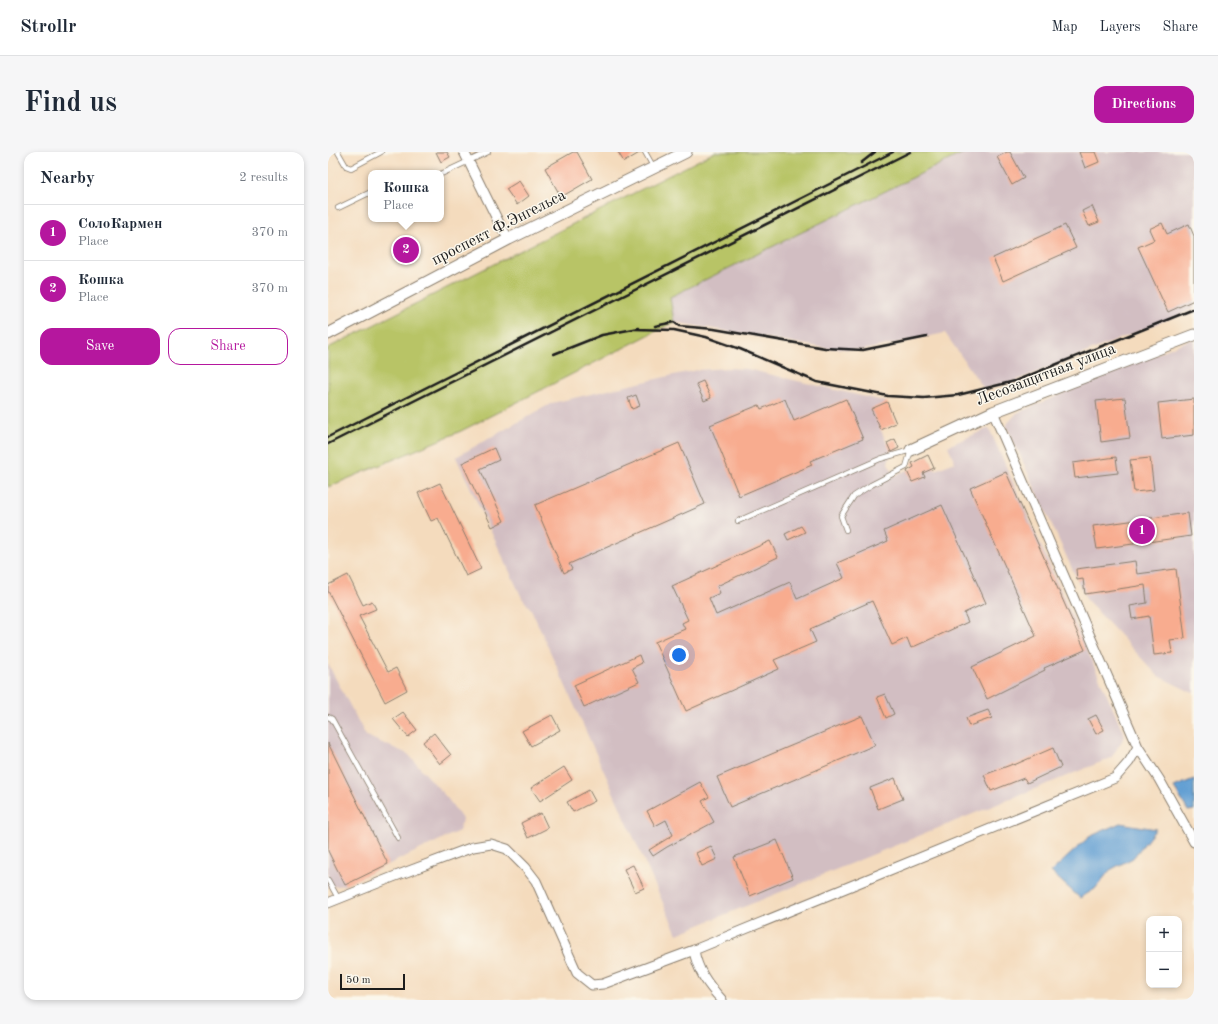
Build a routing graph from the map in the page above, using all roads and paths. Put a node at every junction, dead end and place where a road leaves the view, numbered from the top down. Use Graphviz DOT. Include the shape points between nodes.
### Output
graph roads {
  1 [pos="338,152"];
  2 [pos="381,152"];
  3 [pos="464,152"];
  4 [pos="488,152"];
  5 [pos="645,152"];
  6 [pos="686,152"];
  7 [pos="469,161"];
  8 [pos="654,168"];
  9 [pos="444,173"];
  10 [pos="368,193"];
  11 [pos="338,208"];
  12 [pos="510,239"];
  13 [pos="328,334"];
  14 [pos="1194,335"];
  15 [pos="993,412"];
  16 [pos="911,450"];
  17 [pos="738,521"];
  18 [pos="846,530"];
  19 [pos="328,717"];
  20 [pos="1138,746"];
  21 [pos="398,838"];
  22 [pos="1194,842"];
  23 [pos="328,880"];
  24 [pos="338,898"];
  25 [pos="328,903"];
  26 [pos="694,950"];
  27 [pos="722,1000"];
  1 -- 2 [label="lane" via="346,166 351,168"];
  3 -- 7 [label="street"];
  4 -- 7 [label="lane"];
  5 -- 8 [label="lane"];
  6 -- 8 [label="street, проспект Ф.Энгельса"];
  7 -- 9 [label="lane"];
  7 -- 12 [label="street" via="501,227"];
  8 -- 12 [label="street, проспект Ф.Энгельса"];
  10 -- 11 [label="lane"];
  12 -- 13 [label="street, проспект Ф.Энгельса"];
  14 -- 15 [label="street, Лесозащитная улица"];
  15 -- 16 [label="street, Лесозащитная улица"];
  15 -- 20 [label="street"];
  16 -- 17 [label="lane" via="880,459"];
  16 -- 18 [label="lane" via="906,467 854,496 841,516"];
  19 -- 21 [label="lane" via="332,718"];
  20 -- 22 [label="street"];
  20 -- 26 [label="street" via="1129,762 1115,778"];
  23 -- 24 [label="lane"];
  24 -- 25 [label="street"];
  24 -- 26 [label="street" via="474,847 491,844 507,849 530,872 577,973 592,985 604,984"];
  26 -- 27 [label="street" via="696,963 702,975"];
}
